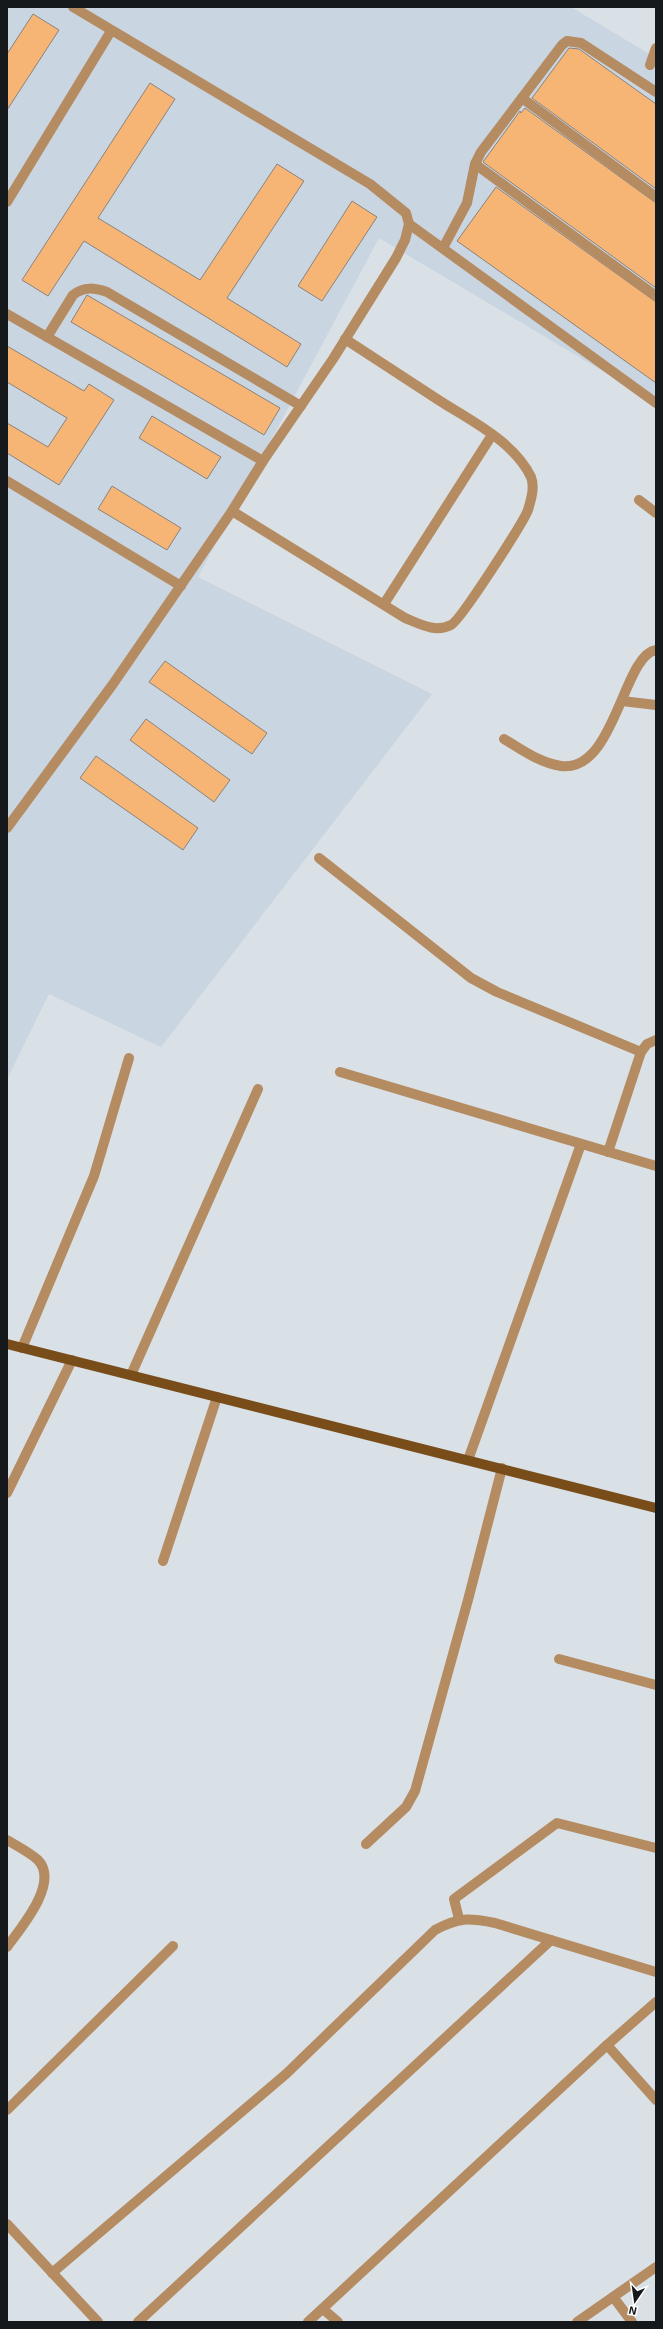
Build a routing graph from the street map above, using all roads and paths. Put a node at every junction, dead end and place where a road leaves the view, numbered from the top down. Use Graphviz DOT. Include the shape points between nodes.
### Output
graph roads {
  1 [pos="73,7"];
  2 [pos="111,30"];
  3 [pos="656,48"];
  4 [pos="650,65"];
  5 [pos="656,92"];
  6 [pos="522,98"];
  7 [pos="475,164"];
  8 [pos="656,197"];
  9 [pos="7,202"];
  10 [pos="409,224"];
  11 [pos="443,248"];
  12 [pos="656,296"];
  13 [pos="7,314"];
  14 [pos="47,337"];
  15 [pos="346,339"];
  16 [pos="656,403"];
  17 [pos="301,406"];
  18 [pos="492,435"];
  19 [pos="263,461"];
  20 [pos="8,483"];
  21 [pos="639,500"];
  22 [pos="232,512"];
  23 [pos="656,513"];
  24 [pos="180,586"];
  25 [pos="384,604"];
  26 [pos="656,650"];
  27 [pos="622,701"];
  28 [pos="656,705"];
  29 [pos="504,739"];
  30 [pos="7,828"];
  31 [pos="319,858"];
  32 [pos="656,1040"];
  33 [pos="641,1052"];
  34 [pos="129,1058"];
  35 [pos="340,1072"];
  36 [pos="258,1089"];
  37 [pos="581,1144"];
  38 [pos="608,1152"];
  39 [pos="656,1166"];
  40 [pos="7,1344"];
  41 [pos="22,1348"];
  42 [pos="72,1360"];
  43 [pos="131,1375"];
  44 [pos="217,1397"];
  45 [pos="468,1460"];
  46 [pos="502,1468"];
  47 [pos="7,1493"];
  48 [pos="656,1508"];
  49 [pos="163,1561"];
  50 [pos="559,1659"];
  51 [pos="656,1685"];
  52 [pos="7,1840"];
  53 [pos="366,1844"];
  54 [pos="656,1848"];
  55 [pos="459,1919"];
  56 [pos="551,1940"];
  57 [pos="173,1946"];
  58 [pos="7,1947"];
  59 [pos="656,1972"];
  60 [pos="656,2002"];
  61 [pos="607,2045"];
  62 [pos="656,2100"];
  63 [pos="7,2110"];
  64 [pos="7,2224"];
  65 [pos="656,2267"];
  66 [pos="52,2273"];
  67 [pos="614,2298"];
  68 [pos="323,2309"];
  69 [pos="98,2322"];
  70 [pos="138,2322"];
  71 [pos="308,2322"];
  72 [pos="338,2322"];
  73 [pos="577,2322"];
  74 [pos="632,2322"];
  1 -- 2 [label="street"];
  2 -- 9 [label="street"];
  2 -- 10 [label="street" via="370,184 406,213"];
  3 -- 4 [label="street"];
  5 -- 6 [label="street" via="581,44 567,41"];
  6 -- 7 [label="street" via="481,152"];
  6 -- 8 [label="street"];
  7 -- 11 [label="street" via="466,203"];
  7 -- 12 [label="street"];
  10 -- 11 [label="street"];
  10 -- 15 [label="street" via="396,258"];
  11 -- 16 [label="street"];
  13 -- 14 [label="street"];
  14 -- 17 [label="street" via="79,290 97,288"];
  14 -- 19 [label="street"];
  15 -- 17 [label="street"];
  15 -- 18 [label="street"];
  17 -- 19 [label="street"];
  18 -- 25 [label="street"];
  18 -- 25 [label="street" via="519,459 532,479 532,495 527,511 475,596 453,625 440,629 428,628"];
  19 -- 22 [label="street"];
  20 -- 24 [label="street"];
  21 -- 23 [label="street"];
  22 -- 24 [label="street"];
  22 -- 25 [label="street"];
  24 -- 30 [label="street" via="113,684"];
  26 -- 27 [label="street" via="637,666"];
  27 -- 28 [label="street"];
  27 -- 29 [label="street" via="602,741 589,756 576,764 548,764"];
  31 -- 33 [label="street" via="471,978 498,992"];
  32 -- 33 [label="street" via="647,1044"];
  33 -- 38 [label="street"];
  34 -- 41 [label="street" via="94,1176"];
  35 -- 37 [label="street"];
  36 -- 43 [label="street"];
  37 -- 38 [label="street"];
  37 -- 45 [label="street"];
  38 -- 39 [label="street"];
  40 -- 41 [label="main road"];
  41 -- 42 [label="main road"];
  42 -- 43 [label="main road"];
  42 -- 47 [label="street"];
  43 -- 44 [label="main road"];
  44 -- 45 [label="main road"];
  44 -- 49 [label="street"];
  45 -- 46 [label="main road"];
  46 -- 48 [label="main road"];
  46 -- 53 [label="street" via="415,1791 406,1807"];
  50 -- 51 [label="street"];
  52 -- 58 [label="street" via="39,1861 44,1871 44,1881 37,1904"];
  54 -- 55 [label="street" via="556,1823 454,1899"];
  55 -- 56 [label="street" via="472,1918 495,1923"];
  55 -- 66 [label="street" via="435,1930 286,2074"];
  56 -- 59 [label="street"];
  56 -- 70 [label="street"];
  57 -- 63 [label="street"];
  60 -- 61 [label="street"];
  61 -- 62 [label="street"];
  61 -- 68 [label="street"];
  64 -- 66 [label="street"];
  65 -- 67 [label="street"];
  66 -- 69 [label="street"];
  67 -- 73 [label="street"];
  67 -- 74 [label="street"];
  68 -- 71 [label="street"];
  68 -- 72 [label="street"];
}
